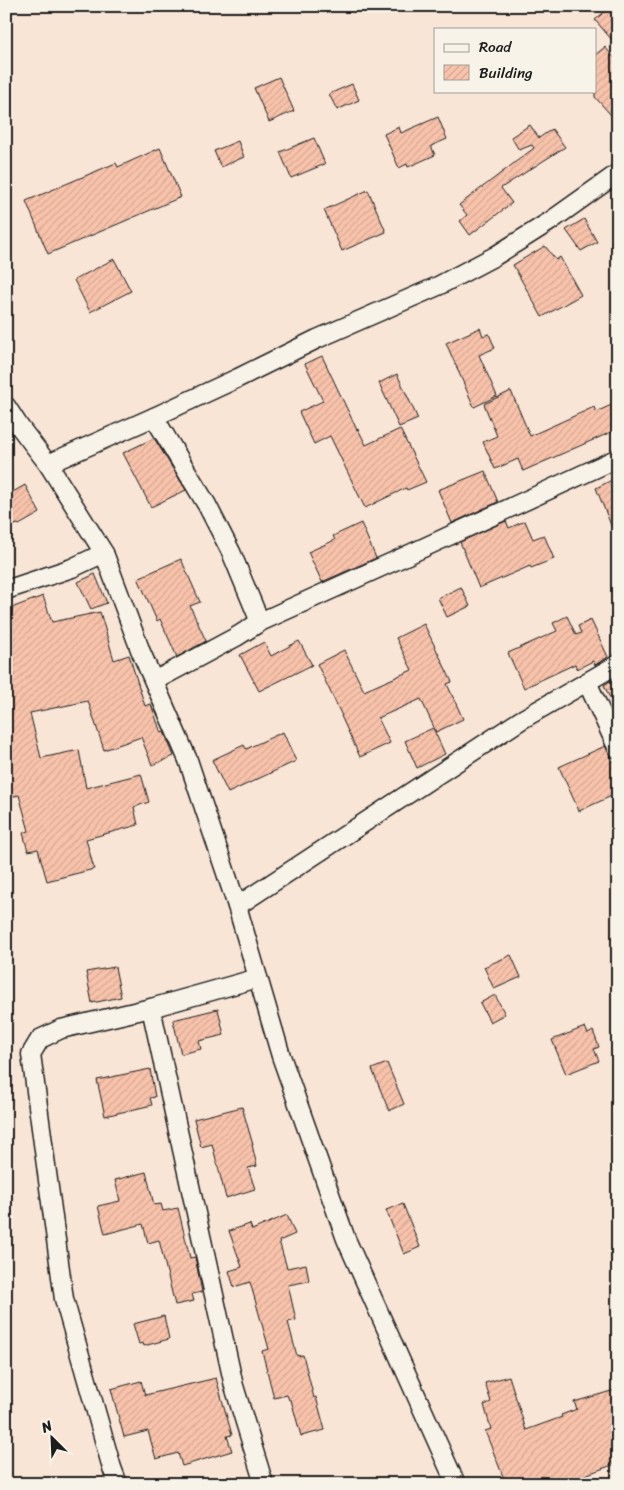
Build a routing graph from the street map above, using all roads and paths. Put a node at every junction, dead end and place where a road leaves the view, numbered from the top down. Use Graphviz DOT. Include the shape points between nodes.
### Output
graph roads {
  1 [pos="618,173"];
  2 [pos="6,406"];
  3 [pos="154,418"];
  4 [pos="618,458"];
  5 [pos="48,464"];
  6 [pos="104,553"];
  7 [pos="6,590"];
  8 [pos="260,622"];
  9 [pos="618,664"];
  10 [pos="154,682"];
  11 [pos="587,682"];
  12 [pos="618,749"];
  13 [pos="237,906"];
  14 [pos="258,978"];
  15 [pos="151,1008"];
  16 [pos="118,1484"];
  17 [pos="264,1484"];
  18 [pos="456,1484"];
  1 -- 3 [label="street" via="549,222 438,286 317,339"];
  2 -- 5 [label="street"];
  3 -- 5 [label="street"];
  3 -- 8 [label="street" via="208,505"];
  4 -- 8 [label="street"];
  5 -- 6 [label="street"];
  6 -- 7 [label="street" via="72,568"];
  6 -- 10 [label="street"];
  8 -- 10 [label="street"];
  9 -- 11 [label="street"];
  10 -- 13 [label="street" via="188,760"];
  11 -- 12 [label="street"];
  11 -- 13 [label="street" via="521,720"];
  13 -- 14 [label="street"];
  14 -- 15 [label="street"];
  14 -- 18 [label="street" via="281,1056 346,1239"];
  15 -- 16 [label="street" via="61,1029 40,1039 31,1054 64,1299"];
  15 -- 17 [label="street" via="234,1386"];
}
